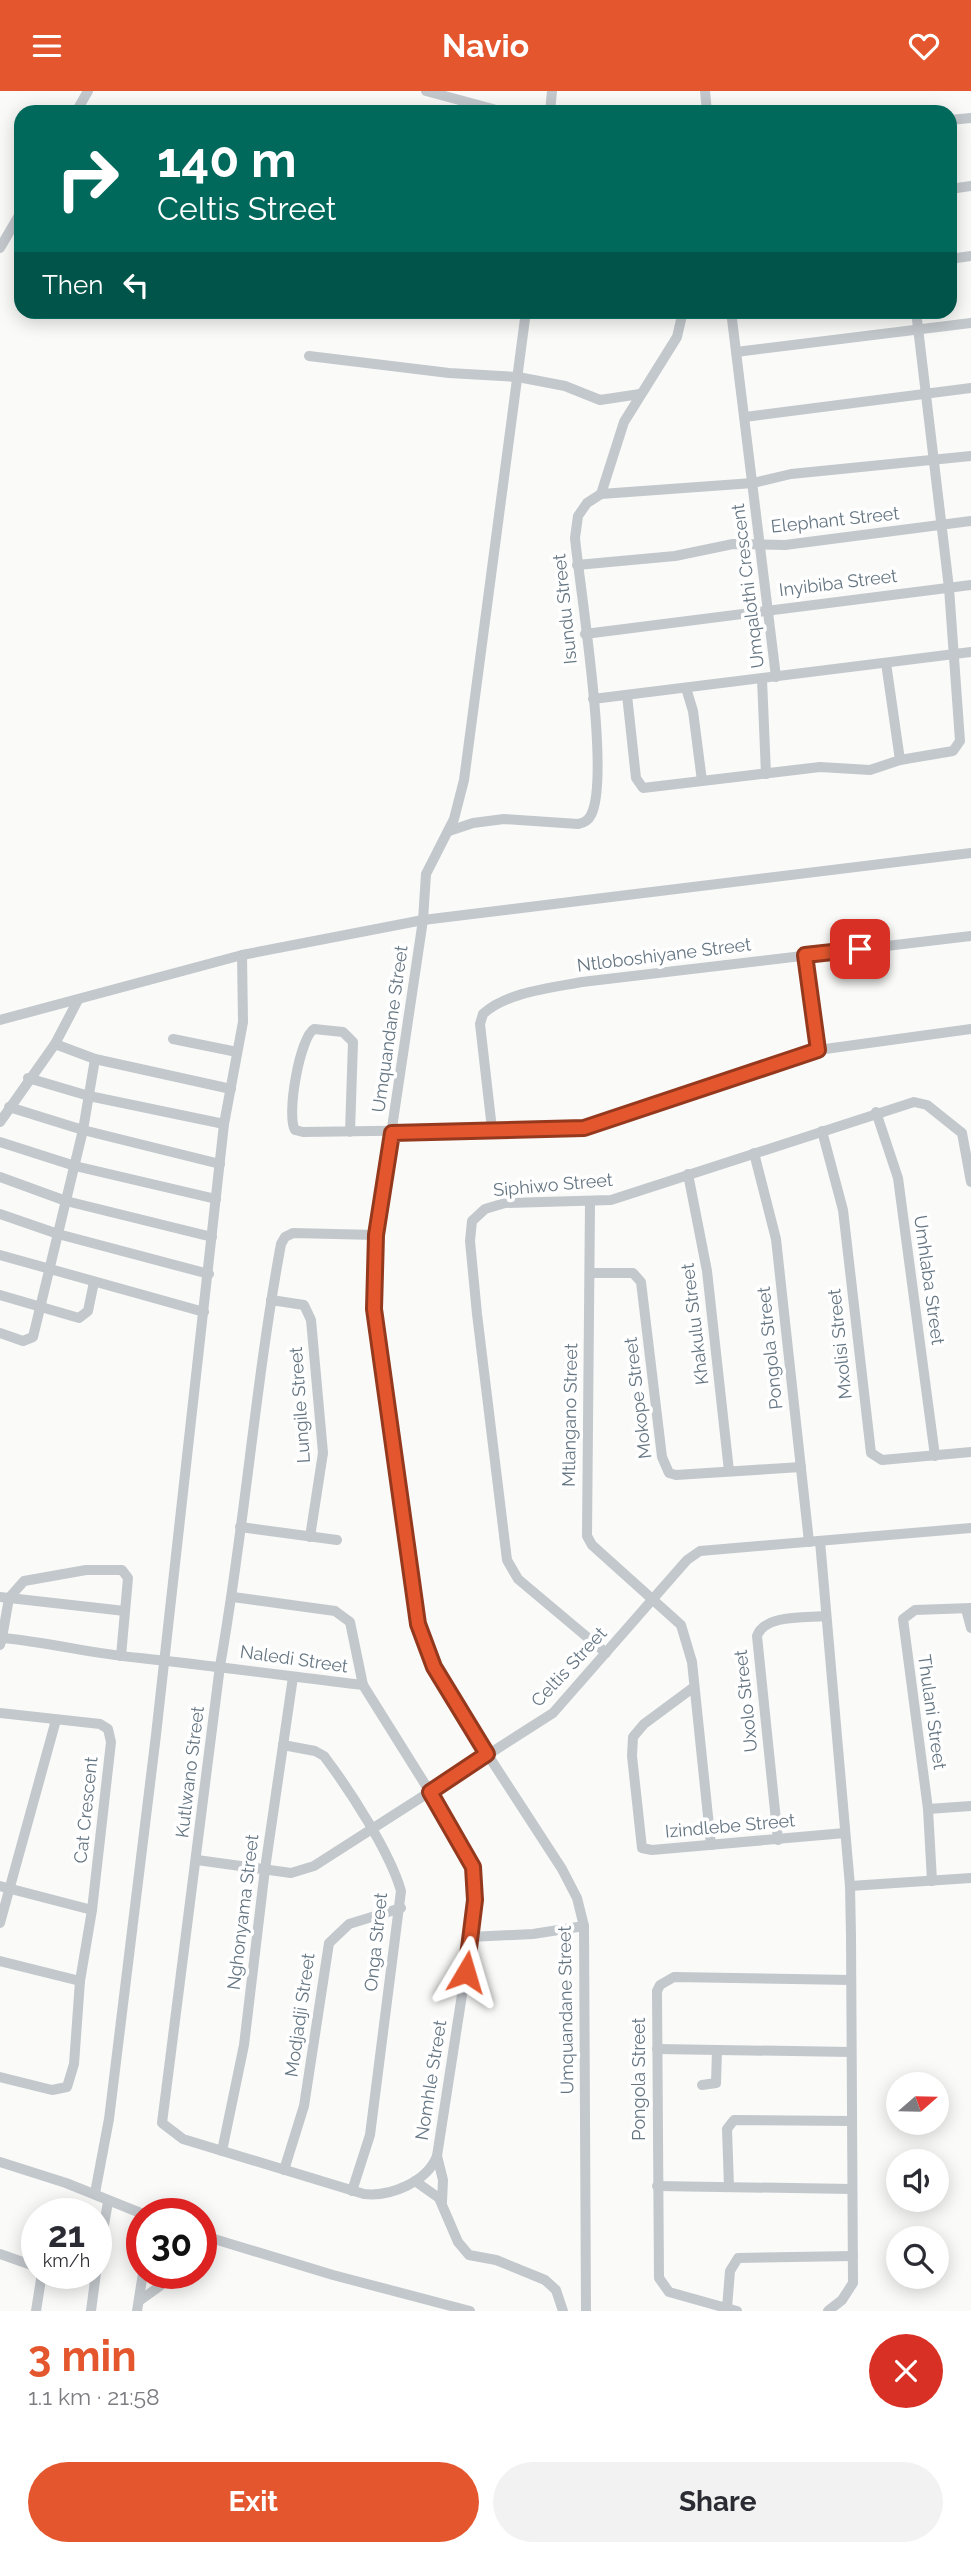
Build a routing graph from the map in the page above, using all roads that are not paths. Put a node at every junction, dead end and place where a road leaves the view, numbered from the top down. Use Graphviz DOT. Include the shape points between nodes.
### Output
graph roads {
  1 [pos="426,91"];
  2 [pos="478,105"];
  3 [pos="14,224"];
  4 [pos="0,248"];
  5 [pos="525,319"];
  6 [pos="681,319"];
  7 [pos="732,319"];
  8 [pos="917,319"];
  9 [pos="971,323"];
  10 [pos="918,329"];
  11 [pos="736,352"];
  12 [pos="309,356"];
  13 [pos="518,377"];
  14 [pos="971,388"];
  15 [pos="925,393"];
  16 [pos="640,394"];
  17 [pos="609,400"];
  18 [pos="745,417"];
  19 [pos="624,422"];
  20 [pos="971,456"];
  21 [pos="932,459"];
  22 [pos="753,483"];
  23 [pos="601,494"];
  24 [pos="971,521"];
  25 [pos="941,526"];
  26 [pos="760,544"];
  27 [pos="577,565"];
  28 [pos="971,585"];
  29 [pos="949,588"];
  30 [pos="768,609"];
  31 [pos="585,634"];
  32 [pos="971,652"];
  33 [pos="956,654"];
  34 [pos="886,663"];
  35 [pos="776,677"];
  36 [pos="762,679"];
  37 [pos="686,688"];
  38 [pos="627,695"];
  39 [pos="593,699"];
  40 [pos="900,760"];
  41 [pos="766,774"];
  42 [pos="702,781"];
  43 [pos="449,831"];
  44 [pos="971,853"];
  45 [pos="423,920"];
  46 [pos="971,936"];
  47 [pos="242,955"];
  48 [pos="805,955"];
  49 [pos="78,1000"];
  50 [pos="0,1020"];
  51 [pos="971,1030"];
  52 [pos="173,1039"];
  53 [pos="55,1044"];
  54 [pos="818,1050"];
  55 [pos="237,1052"];
  56 [pos="95,1059"];
  57 [pos="28,1077"];
  58 [pos="231,1089"];
  59 [pos="89,1097"];
  60 [pos="9,1107"];
  61 [pos="876,1112"];
  62 [pos="0,1122"];
  63 [pos="224,1124"];
  64 [pos="492,1129"];
  65 [pos="83,1130"];
  66 [pos="822,1131"];
  67 [pos="350,1132"];
  68 [pos="392,1133"];
  69 [pos="0,1142"];
  70 [pos="754,1153"];
  71 [pos="220,1164"];
  72 [pos="75,1166"];
  73 [pos="688,1174"];
  74 [pos="0,1177"];
  75 [pos="971,1182"];
  76 [pos="216,1199"];
  77 [pos="66,1201"];
  78 [pos="590,1202"];
  79 [pos="0,1214"];
  80 [pos="58,1234"];
  81 [pos="376,1235"];
  82 [pos="212,1237"];
  83 [pos="0,1255"];
  84 [pos="49,1269"];
  85 [pos="590,1273"];
  86 [pos="209,1274"];
  87 [pos="94,1282"];
  88 [pos="0,1295"];
  89 [pos="271,1300"];
  90 [pos="39,1307"];
  91 [pos="204,1313"];
  92 [pos="0,1333"];
  93 [pos="971,1452"];
  94 [pos="935,1456"];
  95 [pos="801,1467"];
  96 [pos="729,1471"];
  97 [pos="240,1527"];
  98 [pos="971,1528"];
  99 [pos="310,1537"];
  100 [pos="337,1540"];
  101 [pos="815,1541"];
  102 [pos="233,1597"];
  103 [pos="5,1598"];
  104 [pos="653,1599"];
  105 [pos="969,1608"];
  106 [pos="125,1611"];
  107 [pos="826,1616"];
  108 [pos="971,1628"];
  109 [pos="1,1641"];
  110 [pos="606,1653"];
  111 [pos="121,1656"];
  112 [pos="164,1660"];
  113 [pos="220,1666"];
  114 [pos="293,1677"];
  115 [pos="363,1685"];
  116 [pos="694,1687"];
  117 [pos="0,1713"];
  118 [pos="56,1720"];
  119 [pos="283,1745"];
  120 [pos="487,1754"];
  121 [pos="430,1792"];
  122 [pos="971,1806"];
  123 [pos="928,1809"];
  124 [pos="370,1829"];
  125 [pos="845,1833"];
  126 [pos="778,1840"];
  127 [pos="711,1845"];
  128 [pos="197,1860"];
  129 [pos="265,1870"];
  130 [pos="971,1878"];
  131 [pos="932,1881"];
  132 [pos="850,1886"];
  133 [pos="5,1888"];
  134 [pos="401,1908"];
  135 [pos="92,1910"];
  136 [pos="0,1923"];
  137 [pos="584,1926"];
  138 [pos="470,1937"];
  139 [pos="0,1961"];
  140 [pos="851,1980"];
  141 [pos="80,1981"];
  142 [pos="657,2049"];
  143 [pos="717,2050"];
  144 [pos="850,2052"];
  145 [pos="0,2077"];
  146 [pos="702,2085"];
  147 [pos="851,2121"];
  148 [pos="222,2151"];
  149 [pos="437,2157"];
  150 [pos="0,2162"];
  151 [pos="284,2170"];
  152 [pos="426,2173"];
  153 [pos="415,2181"];
  154 [pos="657,2186"];
  155 [pos="729,2187"];
  156 [pos="852,2189"];
  157 [pos="352,2191"];
  158 [pos="94,2193"];
  159 [pos="103,2198"];
  160 [pos="442,2203"];
  161 [pos="217,2240"];
  162 [pos="0,2254"];
  163 [pos="853,2256"];
  164 [pos="21,2261"];
  165 [pos="39,2289"];
  166 [pos="94,2289"];
  167 [pos="157,2289"];
  168 [pos="138,2306"];
  169 [pos="732,2309"];
  170 [pos="36,2311"];
  171 [pos="91,2311"];
  172 [pos="470,2311"];
  173 [pos="563,2311"];
  174 [pos="586,2311"];
  175 [pos="828,2311"];
  1 -- 2 [label="street"];
  3 -- 4 [label="street"];
  5 -- 13 [label="street, Umquandane Street"];
  6 -- 16 [label="street" via="674,344"];
  7 -- 11 [label="street, Umqalothi Crescent"];
  8 -- 10 [label="street"];
  9 -- 10 [label="street"];
  10 -- 11 [label="street"];
  10 -- 15 [label="street"];
  11 -- 18 [label="street, Umqalothi Crescent"];
  12 -- 13 [label="street"];
  13 -- 17 [label="street"];
  13 -- 43 [label="street, Umquandane Street" via="468,753"];
  14 -- 15 [label="street"];
  15 -- 18 [label="street"];
  15 -- 21 [label="street"];
  16 -- 17 [label="street"];
  16 -- 19 [label="street"];
  17 -- 19 [label="street"];
  18 -- 22 [label="street, Umqalothi Crescent"];
  19 -- 23 [label="street"];
  20 -- 21 [label="street"];
  21 -- 22 [label="street" via="791,474"];
  21 -- 25 [label="street"];
  22 -- 23 [label="street"];
  22 -- 26 [label="street, Umqalothi Crescent"];
  23 -- 27 [label="street, Isundu Street" via="578,516"];
  24 -- 25 [label="street, Elephant Street"];
  25 -- 26 [label="street, Elephant Street"];
  25 -- 29 [label="street"];
  26 -- 27 [label="street, Elephant Street"];
  26 -- 30 [label="street, Umqalothi Crescent"];
  27 -- 31 [label="street, Isundu Street"];
  28 -- 29 [label="street, Inyibiba Street"];
  29 -- 30 [label="street, Inyibiba Street"];
  29 -- 33 [label="street"];
  30 -- 31 [label="street, Inyibiba Street"];
  30 -- 35 [label="street, Umqalothi Crescent"];
  31 -- 39 [label="street, Isundu Street"];
  32 -- 33 [label="street, Umqalothi Crescent"];
  33 -- 34 [label="street, Umqalothi Crescent"];
  33 -- 40 [label="street" via="958,747"];
  34 -- 35 [label="street, Umqalothi Crescent"];
  34 -- 40 [label="street"];
  35 -- 36 [label="street"];
  36 -- 37 [label="street"];
  36 -- 41 [label="street"];
  37 -- 38 [label="street"];
  37 -- 42 [label="street"];
  38 -- 39 [label="street"];
  38 -- 42 [label="street" via="639,786 648,789"];
  39 -- 43 [label="street, Isundu Street" via="595,792 588,820 565,825 488,820"];
  40 -- 41 [label="street" via="870,770 820,767"];
  41 -- 42 [label="street"];
  43 -- 45 [label="street, Umquandane Street" via="426,874"];
  44 -- 45 [label="street"];
  45 -- 47 [label="street"];
  45 -- 68 [label="street, Umquandane Street"];
  46 -- 48 [label="street, Ntloboshiyane Street"];
  47 -- 49 [label="street"];
  47 -- 55 [label="street" via="244,1005"];
  48 -- 54 [label="street"];
  48 -- 64 [label="street, Ntloboshiyane Street" via="582,982 541,989 489,1008 480,1024"];
  49 -- 50 [label="street"];
  49 -- 53 [label="street"];
  51 -- 54 [label="street"];
  52 -- 55 [label="street"];
  53 -- 56 [label="street"];
  53 -- 57 [label="street"];
  54 -- 64 [label="street" via="590,1127"];
  55 -- 58 [label="street"];
  56 -- 58 [label="street"];
  56 -- 59 [label="street"];
  57 -- 59 [label="street"];
  57 -- 60 [label="street"];
  58 -- 63 [label="street"];
  59 -- 63 [label="street"];
  59 -- 65 [label="street"];
  60 -- 62 [label="street"];
  60 -- 65 [label="street"];
  61 -- 66 [label="street, Siphiwo Street"];
  61 -- 75 [label="street, Siphiwo Street" via="906,1103 927,1105 962,1132"];
  61 -- 94 [label="street, Umhlaba Street" via="898,1178"];
  63 -- 71 [label="street"];
  64 -- 68 [label="street"];
  65 -- 71 [label="street"];
  65 -- 72 [label="street"];
  66 -- 70 [label="street, Siphiwo Street"];
  66 -- 94 [label="street, Mxolisi Street" via="844,1221 869,1447 882,1460"];
  67 -- 67 [label="street" via="303,1132 292,1123 304,1038 314,1029 343,1032 353,1042"];
  67 -- 68 [label="street"];
  68 -- 81 [label="street, Umquandane Street"];
  69 -- 72 [label="street"];
  70 -- 73 [label="street, Siphiwo Street"];
  70 -- 95 [label="street, Pongola Street" via="776,1240"];
  71 -- 76 [label="street"];
  72 -- 76 [label="street"];
  72 -- 77 [label="street"];
  73 -- 78 [label="street, Siphiwo Street" via="625,1196"];
  73 -- 96 [label="street, Khakulu Street" via="707,1271"];
  74 -- 77 [label="street"];
  76 -- 82 [label="street"];
  77 -- 80 [label="street"];
  77 -- 82 [label="street"];
  78 -- 85 [label="street, Mtlangano Street"];
  78 -- 110 [label="street, Siphiwo Street" via="492,1206 472,1221 470,1241 507,1560 518,1579"];
  79 -- 80 [label="street"];
  80 -- 84 [label="street"];
  80 -- 86 [label="street"];
  81 -- 89 [label="street, Kutlwano Street" via="293,1233 285,1237"];
  81 -- 120 [label="street, Umquandane Street" via="374,1309 418,1624 434,1667"];
  82 -- 86 [label="street"];
  83 -- 84 [label="street"];
  84 -- 87 [label="street"];
  84 -- 90 [label="street"];
  85 -- 96 [label="street, Mokope Street" via="632,1273 641,1282 666,1470 676,1475"];
  85 -- 104 [label="street, Mtlangano Street" via="587,1536"];
  86 -- 91 [label="street"];
  87 -- 90 [label="street" via="88,1311 82,1317"];
  87 -- 91 [label="street"];
  88 -- 90 [label="street"];
  89 -- 97 [label="street, Kutlwano Street"];
  89 -- 99 [label="street, Lungile Street" via="304,1305 311,1320 323,1453"];
  90 -- 92 [label="street" via="32,1340"];
  91 -- 112 [label="street"];
  93 -- 94 [label="street, Mxolisi Street"];
  95 -- 96 [label="street, Mokope Street"];
  95 -- 101 [label="street, Pongola Street"];
  97 -- 99 [label="street"];
  97 -- 102 [label="street, Kutlwano Street"];
  98 -- 101 [label="street, Celtis Street"];
  99 -- 100 [label="street"];
  101 -- 104 [label="street, Celtis Street" via="700,1551"];
  101 -- 107 [label="street, Pongola Street"];
  102 -- 113 [label="street, Kutlwano Street"];
  102 -- 115 [label="street" via="341,1613 350,1622"];
  103 -- 106 [label="street"];
  103 -- 106 [label="street" via="32,1579 117,1569 128,1578"];
  103 -- 109 [label="street"];
  104 -- 110 [label="street, Celtis Street"];
  104 -- 116 [label="street, Mtlangano Street" via="686,1633"];
  105 -- 108 [label="street"];
  105 -- 123 [label="street, Thulani Street" via="915,1610 903,1619"];
  106 -- 111 [label="street"];
  107 -- 125 [label="street, Pongola Street"];
  107 -- 126 [label="street, Uxolo Street" via="769,1622 760,1627 757,1636"];
  109 -- 111 [label="street, Naledi Street"];
  110 -- 120 [label="street, Celtis Street" via="553,1713"];
  111 -- 112 [label="street, Naledi Street"];
  112 -- 113 [label="street, Naledi Street"];
  112 -- 158 [label="street" via="109,2119"];
  113 -- 114 [label="street, Naledi Street"];
  113 -- 128 [label="street, Kutlwano Street"];
  114 -- 115 [label="street, Naledi Street"];
  114 -- 119 [label="street, Nghonyama Street"];
  115 -- 121 [label="street, Naledi Street"];
  116 -- 127 [label="street, Mtlangano Street"];
  116 -- 127 [label="street, Izindlebe Street" via="633,1737 639,1843 647,1850"];
  117 -- 118 [label="street, Cat Crescent"];
  118 -- 133 [label="street"];
  118 -- 135 [label="street, Cat Crescent" via="100,1724 110,1734"];
  119 -- 124 [label="street, Onga Street" via="324,1756"];
  119 -- 129 [label="street, Nghonyama Street"];
  120 -- 121 [label="street, Celtis Street"];
  120 -- 137 [label="street, Umquandane Street" via="566,1877"];
  121 -- 124 [label="street, Celtis Street"];
  121 -- 138 [label="street, Nomhle Street" via="473,1867"];
  122 -- 123 [label="street"];
  123 -- 131 [label="street, Thulani Street"];
  124 -- 129 [label="street, Celtis Street" via="302,1871"];
  124 -- 134 [label="street, Onga Street" via="398,1880"];
  125 -- 126 [label="street, Izindlebe Street"];
  125 -- 132 [label="street, Pongola Street"];
  126 -- 127 [label="street, Izindlebe Street"];
  128 -- 129 [label="street, Celtis Street"];
  128 -- 148 [label="street, Kutlwano Street" via="162,2123 174,2135"];
  129 -- 148 [label="street, Nghonyama Street" via="244,2045"];
  130 -- 131 [label="street"];
  131 -- 132 [label="street"];
  132 -- 140 [label="street, Pongola Street"];
  133 -- 135 [label="street"];
  133 -- 136 [label="street"];
  134 -- 151 [label="street, Modjadji Street" via="349,1924 329,1943 304,2106"];
  134 -- 157 [label="street, Onga Street" via="370,2135"];
  135 -- 141 [label="street"];
  137 -- 138 [label="street"];
  137 -- 174 [label="street, Umquandane Street"];
  138 -- 149 [label="street, Nomhle Street"];
  139 -- 141 [label="street"];
  140 -- 142 [label="street, Pongola Street" via="667,1980 657,1991"];
  140 -- 144 [label="street, Pongola Street"];
  141 -- 145 [label="street" via="68,2087 52,2091"];
  142 -- 143 [label="street"];
  142 -- 154 [label="street, Pongola Street"];
  143 -- 144 [label="street"];
  143 -- 146 [label="street" via="717,2080"];
  144 -- 147 [label="street, Pongola Street"];
  147 -- 155 [label="street" via="734,2120 726,2129"];
  147 -- 156 [label="street, Pongola Street"];
  148 -- 151 [label="street, Kutlwano Street"];
  149 -- 152 [label="street, Nomhle Street"];
  149 -- 160 [label="street"];
  150 -- 158 [label="street"];
  151 -- 157 [label="street, Kutlwano Street"];
  152 -- 153 [label="street, Kutlwano Street"];
  153 -- 157 [label="street, Kutlwano Street" via="375,2195"];
  153 -- 160 [label="street"];
  154 -- 155 [label="street"];
  154 -- 169 [label="street, Pongola Street" via="662,2285 678,2295"];
  155 -- 156 [label="street"];
  156 -- 163 [label="street, Pongola Street"];
  158 -- 159 [label="street"];
  160 -- 173 [label="street" via="458,2242 469,2255 496,2260 545,2280 555,2290"];
  161 -- 172 [label="street"];
  162 -- 164 [label="street"];
  163 -- 169 [label="street" via="738,2258 730,2271"];
  163 -- 175 [label="street, Pongola Street" via="851,2289"];
  165 -- 170 [label="street"];
  166 -- 171 [label="street"];
  167 -- 168 [label="street"];
}
